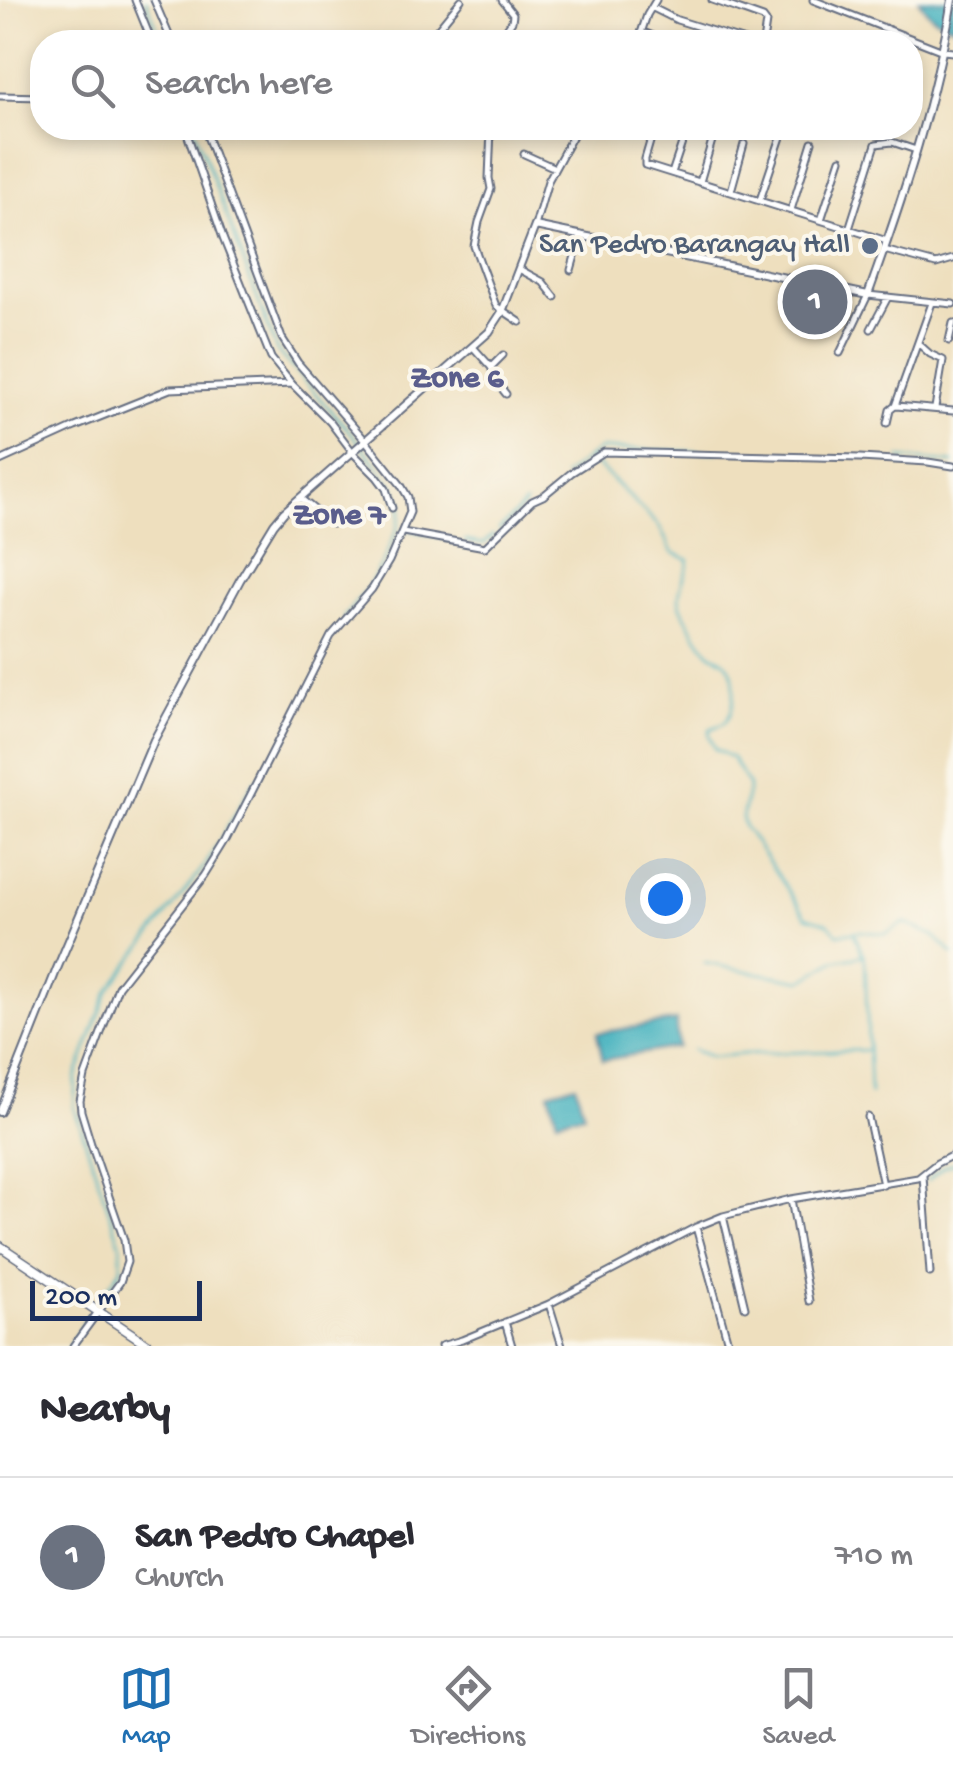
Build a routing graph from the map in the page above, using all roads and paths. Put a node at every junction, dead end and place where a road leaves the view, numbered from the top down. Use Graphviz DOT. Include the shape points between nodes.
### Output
graph roads {
  1 [pos="135,0"];
  2 [pos="154,0"];
  3 [pos="461,0"];
  4 [pos="502,0"];
  5 [pos="656,0"];
  6 [pos="712,0"];
  7 [pos="813,0"];
  8 [pos="952,0"];
  9 [pos="653,8"];
  10 [pos="147,30"];
  11 [pos="167,30"];
  12 [pos="437,30"];
  13 [pos="505,30"];
  14 [pos="643,30"];
  15 [pos="710,30"];
  16 [pos="765,30"];
  17 [pos="895,30"];
  18 [pos="923,40"];
  19 [pos="944,48"];
  20 [pos="953,52"];
  21 [pos="0,96"];
  22 [pos="30,96"];
  23 [pos="923,124"];
  24 [pos="188,140"];
  25 [pos="208,140"];
  26 [pos="491,140"];
  27 [pos="570,140"];
  28 [pos="650,140"];
  29 [pos="684,140"];
  30 [pos="712,140"];
  31 [pos="780,140"];
  32 [pos="919,140"];
  33 [pos="812,142"];
  34 [pos="744,144"];
  35 [pos="916,150"];
  36 [pos="524,154"];
  37 [pos="840,159"];
  38 [pos="554,168"];
  39 [pos="672,173"];
  40 [pos="700,182"];
  41 [pos="731,191"];
  42 [pos="760,200"];
  43 [pos="790,210"];
  44 [pos="821,220"];
  45 [pos="535,226"];
  46 [pos="849,229"];
  47 [pos="581,236"];
  48 [pos="887,241"];
  49 [pos="884,250"];
  50 [pos="953,259"];
  51 [pos="519,268"];
  52 [pos="572,270"];
  53 [pos="868,295"];
  54 [pos="555,297"];
  55 [pos="888,298"];
  56 [pos="932,303"];
  57 [pos="953,304"];
  58 [pos="502,312"];
  59 [pos="520,322"];
  60 [pos="953,323"];
  61 [pos="871,328"];
  62 [pos="949,341"];
  63 [pos="918,344"];
  64 [pos="473,347"];
  65 [pos="840,354"];
  66 [pos="503,355"];
  67 [pos="490,368"];
  68 [pos="292,384"];
  69 [pos="506,394"];
  70 [pos="895,406"];
  71 [pos="935,408"];
  72 [pos="953,411"];
  73 [pos="887,423"];
  74 [pos="359,444"];
  75 [pos="0,462"];
  76 [pos="953,466"];
  77 [pos="300,498"];
  78 [pos="392,508"];
  79 [pos="332,524"];
  80 [pos="402,532"];
  81 [pos="0,1112"];
  82 [pos="868,1117"];
  83 [pos="953,1155"];
  84 [pos="923,1176"];
  85 [pos="882,1184"];
  86 [pos="791,1199"];
  87 [pos="723,1216"];
  88 [pos="696,1227"];
  89 [pos="0,1246"];
  90 [pos="930,1273"];
  91 [pos="809,1301"];
  92 [pos="550,1304"];
  93 [pos="745,1308"];
  94 [pos="97,1311"];
  95 [pos="505,1322"];
  96 [pos="75,1345"];
  97 [pos="150,1346"];
  98 [pos="440,1346"];
  99 [pos="512,1346"];
  100 [pos="562,1346"];
  101 [pos="729,1346"];
  1 -- 10 [label="street"];
  2 -- 11 [label="street"];
  3 -- 12 [label="street"];
  4 -- 13 [label="street" via="513,14"];
  5 -- 9 [label="street"];
  6 -- 16 [label="street" via="763,18"];
  7 -- 17 [label="street"];
  8 -- 19 [label="street"];
  9 -- 14 [label="street"];
  9 -- 15 [label="street"];
  18 -- 19 [label="street"];
  19 -- 20 [label="street"];
  19 -- 23 [label="street"];
  21 -- 22 [label="street"];
  24 -- 68 [label="street" via="270,358"];
  25 -- 74 [label="street" via="282,338"];
  26 -- 58 [label="street" via="491,189 474,246"];
  27 -- 38 [label="street"];
  28 -- 39 [label="street" via="646,165"];
  29 -- 39 [label="street"];
  30 -- 40 [label="street"];
  31 -- 42 [label="street"];
  32 -- 35 [label="street"];
  33 -- 43 [label="street"];
  34 -- 41 [label="street"];
  35 -- 46 [label="street" via="876,144"];
  35 -- 48 [label="street"];
  36 -- 38 [label="street"];
  37 -- 44 [label="street"];
  38 -- 45 [label="street"];
  39 -- 40 [label="street"];
  40 -- 41 [label="street"];
  41 -- 42 [label="street"];
  42 -- 43 [label="street"];
  43 -- 44 [label="street"];
  44 -- 46 [label="street"];
  45 -- 47 [label="street"];
  45 -- 51 [label="street"];
  46 -- 48 [label="street"];
  47 -- 52 [label="street"];
  47 -- 53 [label="street"];
  48 -- 49 [label="street"];
  49 -- 50 [label="street" via="936,264"];
  49 -- 53 [label="street"];
  51 -- 54 [label="street"];
  51 -- 58 [label="street"];
  53 -- 55 [label="street"];
  53 -- 65 [label="street"];
  55 -- 56 [label="street"];
  55 -- 61 [label="street"];
  56 -- 57 [label="street"];
  56 -- 63 [label="street"];
  58 -- 59 [label="street"];
  58 -- 64 [label="street"];
  60 -- 62 [label="street"];
  63 -- 70 [label="street"];
  63 -- 71 [label="street" via="943,360"];
  64 -- 67 [label="street"];
  64 -- 74 [label="street"];
  66 -- 67 [label="street"];
  67 -- 69 [label="street"];
  68 -- 74 [label="street"];
  68 -- 75 [label="street" via="170,389"];
  70 -- 71 [label="street"];
  70 -- 73 [label="street"];
  71 -- 72 [label="street"];
  74 -- 77 [label="street"];
  74 -- 78 [label="street"];
  74 -- 80 [label="street" via="408,497"];
  76 -- 80 [label="street" via="604,452 532,501 486,547"];
  77 -- 79 [label="street"];
  77 -- 81 [label="street" via="256,552 154,740"];
  80 -- 94 [label="street" via="372,589 331,636 206,875 118,987 80,1100 127,1262"];
  82 -- 85 [label="street"];
  83 -- 84 [label="street"];
  84 -- 85 [label="street"];
  84 -- 90 [label="street"];
  85 -- 86 [label="street"];
  86 -- 87 [label="street"];
  86 -- 91 [label="street"];
  87 -- 88 [label="street"];
  87 -- 93 [label="street"];
  88 -- 92 [label="street"];
  88 -- 101 [label="street"];
  89 -- 94 [label="main road"];
  92 -- 95 [label="street"];
  92 -- 100 [label="street"];
  94 -- 96 [label="street"];
  94 -- 97 [label="main road"];
  95 -- 98 [label="street"];
  95 -- 99 [label="street"];
}
